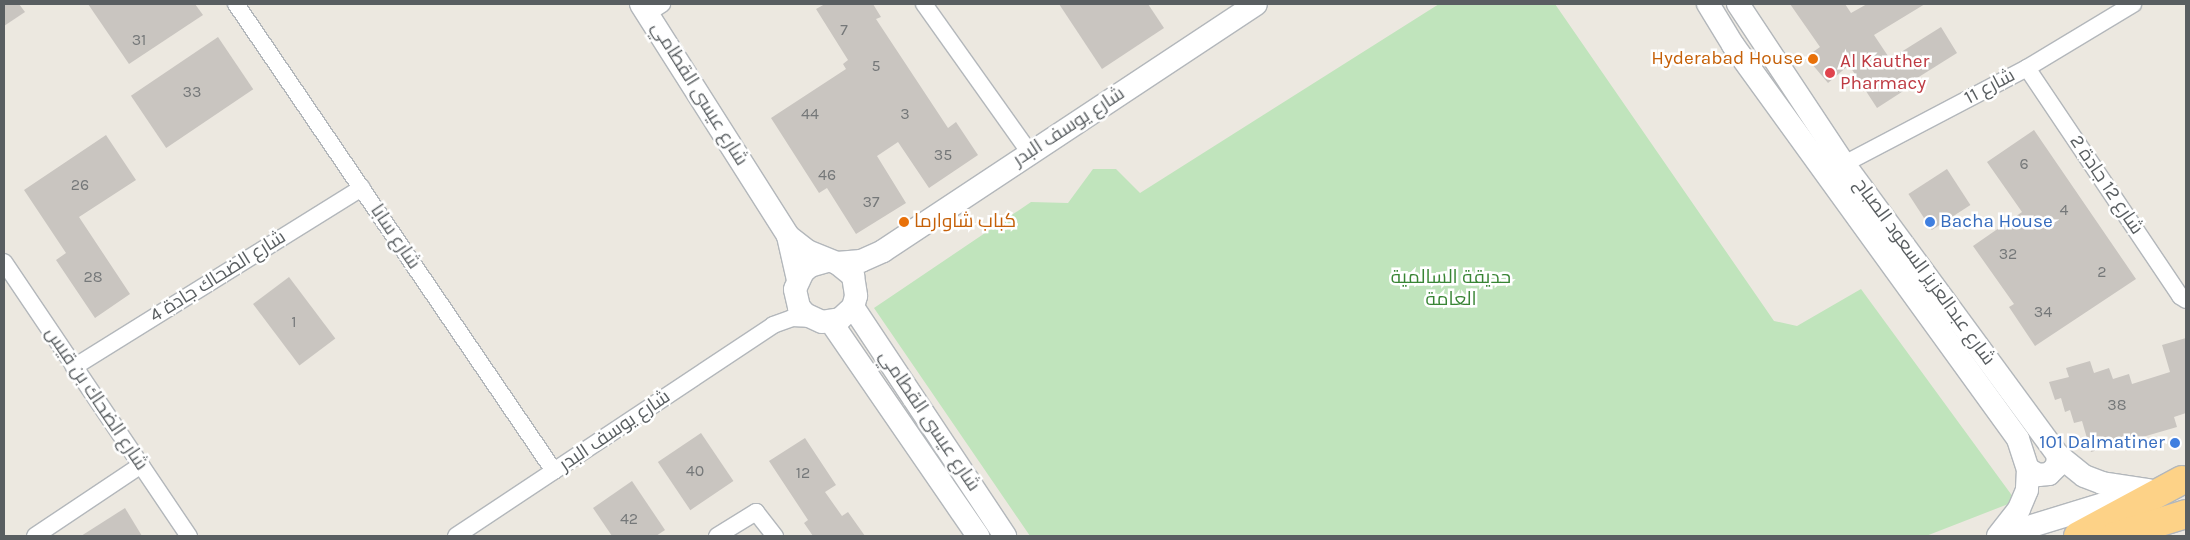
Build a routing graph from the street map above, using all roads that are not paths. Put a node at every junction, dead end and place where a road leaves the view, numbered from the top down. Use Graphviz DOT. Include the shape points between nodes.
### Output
graph roads {
  1 [pos="236,4"];
  2 [pos="924,4"];
  3 [pos="1256,4"];
  4 [pos="1708,4"];
  5 [pos="1738,4"];
  6 [pos="2134,4"];
  7 [pos="650,7"];
  8 [pos="2027,68"];
  9 [pos="1030,153"];
  10 [pos="1844,164"];
  11 [pos="362,188"];
  12 [pos="788,236"];
  13 [pos="883,251"];
  14 [pos="4,262"];
  15 [pos="833,262"];
  16 [pos="10,284"];
  17 [pos="797,285"];
  18 [pos="2186,300"];
  19 [pos="855,301"];
  20 [pos="822,320"];
  21 [pos="774,325"];
  22 [pos="74,366"];
  23 [pos="2058,455"];
  24 [pos="141,465"];
  25 [pos="2028,469"];
  26 [pos="554,471"];
  27 [pos="2184,479"];
  28 [pos="2148,490"];
  29 [pos="2186,514"];
  30 [pos="35,536"];
  31 [pos="189,536"];
  32 [pos="456,536"];
  33 [pos="717,536"];
  34 [pos="775,536"];
  35 [pos="978,536"];
  36 [pos="1005,536"];
  37 [pos="1999,536"];
  38 [pos="2078,536"];
  39 [pos="2115,536"];
  1 -- 11 [label="street, شارع سابا"];
  2 -- 9 [label="street"];
  3 -- 9 [label="street, شارع يوسف البدر"];
  4 -- 25 [label="street, شارع عبدالعزيز السعود الصباح" via="1739,53 2018,439"];
  5 -- 10 [label="street, شارع عبدالعزيز السعود الصباح"];
  6 -- 8 [label="street, شارع 11"];
  7 -- 12 [label="street, شارع عيسى القطامي"];
  8 -- 10 [label="street, شارع 11"];
  8 -- 18 [label="street, شارع 12 جادة 2" via="2180,296"];
  9 -- 13 [label="street, شارع يوسف البدر"];
  10 -- 23 [label="street, شارع عبدالعزيز السعود الصباح"];
  11 -- 22 [label="street, شارع الضحاك جادة 4"];
  11 -- 26 [label="street, شارع سابا"];
  12 -- 15 [label="street, شارع عيسى القطامي" via="806,251"];
  12 -- 17 [label="street, شارع عيسى القطامي"];
  13 -- 15 [label="street, شارع يوسف البدر" via="861,261"];
  13 -- 19 [label="street, شارع يوسف البدر" via="867,272"];
  14 -- 16 [label="street, شارع الضحاك بن قيس"];
  15 -- 17 [label="street" via="810,266"];
  15 -- 19 [label="street" via="852,276"];
  16 -- 22 [label="street, شارع الضحاك بن قيس"];
  17 -- 20 [label="street" via="800,307"];
  17 -- 21 [label="street, شارع يوسف البدر" via="787,309"];
  19 -- 20 [label="street" via="840,319"];
  19 -- 36 [label="street, شارع عيسى القطامي"];
  20 -- 21 [label="street, شارع يوسف البدر" via="792,318"];
  20 -- 35 [label="street, شارع عيسى القطامي"];
  21 -- 26 [label="street, شارع يوسف البدر"];
  22 -- 24 [label="street, شارع الضحاك بن قيس"];
  23 -- 25 [label="street" via="2057,466 2049,474 2038,475"];
  23 -- 28 [label="street, شارع عبدالعزيز السعود الصباح" via="2084,476 2102,483"];
  24 -- 30 [label="street"];
  24 -- 31 [label="street, شارع الضحاك بن قيس"];
  25 -- 37 [label="street, شارع عبدالعزيز السعود الصباح" via="2024,499"];
  26 -- 32 [label="street, شارع يوسف البدر"];
  27 -- 28 [label="street"];
  27 -- 38 [label="highway"];
  28 -- 37 [label="street"];
  29 -- 39 [label="highway"];
  33 -- 34 [label="street" via="756,512"];
}
